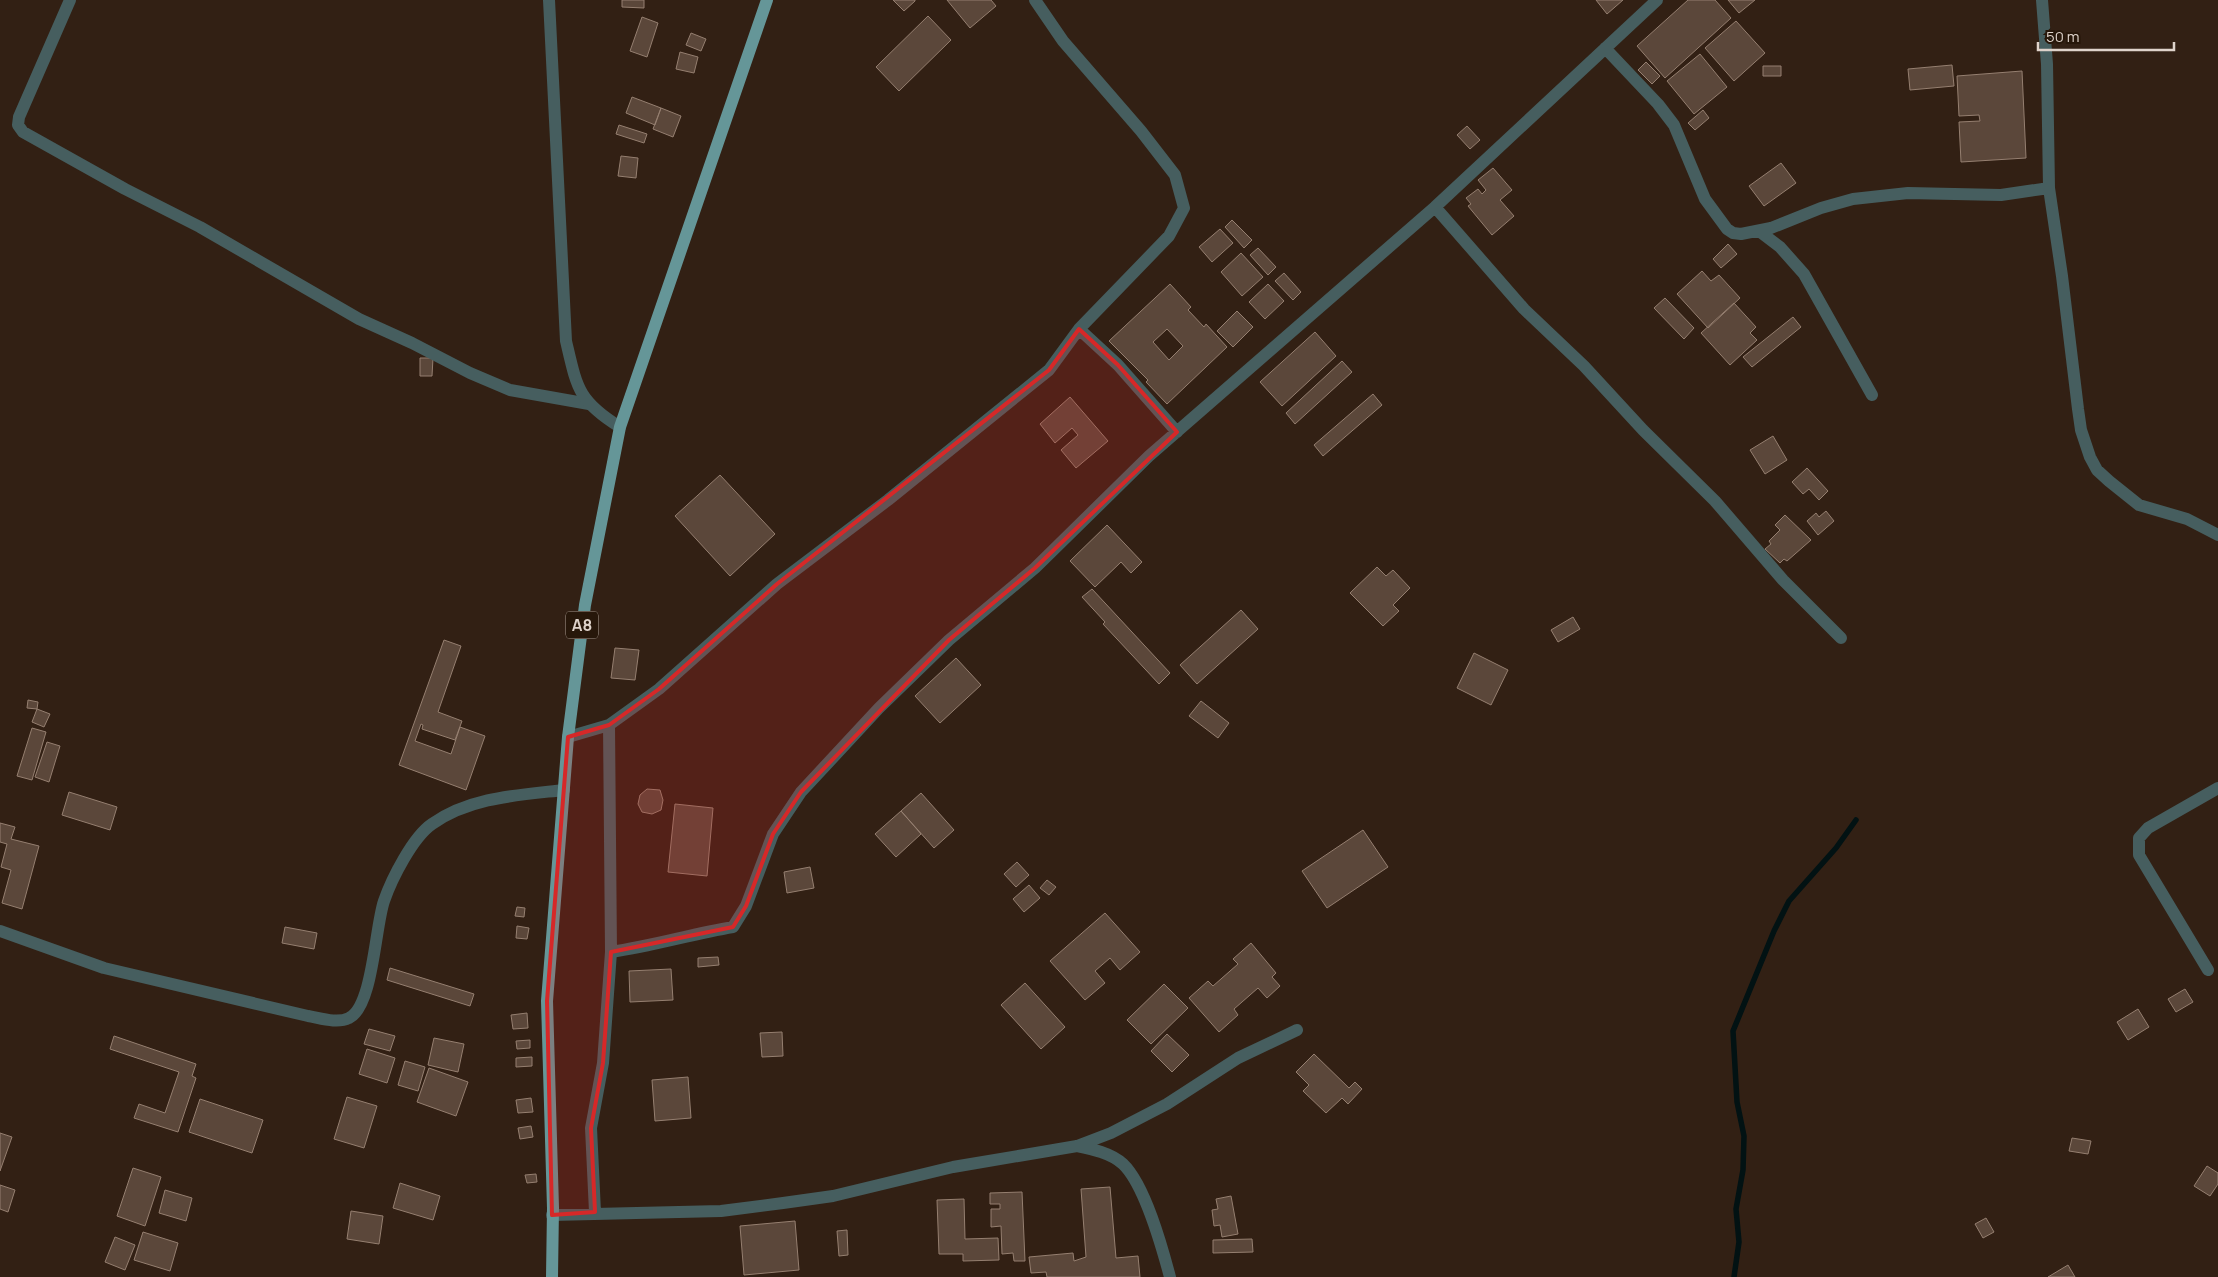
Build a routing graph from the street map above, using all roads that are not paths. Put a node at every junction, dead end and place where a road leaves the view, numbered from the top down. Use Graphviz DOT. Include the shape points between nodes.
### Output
graph roads {
  1 [pos="70,0"];
  2 [pos="549,0"];
  3 [pos="767,0"];
  4 [pos="1035,0"];
  5 [pos="1657,0"];
  6 [pos="2042,0"];
  7 [pos="1605,48"];
  8 [pos="2049,188"];
  9 [pos="1435,206"];
  10 [pos="1759,231"];
  11 [pos="1079,329"];
  12 [pos="1872,395"];
  13 [pos="589,404"];
  14 [pos="620,427"];
  15 [pos="1177,432"];
  16 [pos="2218,534"];
  17 [pos="1841,638"];
  18 [pos="609,725"];
  19 [pos="568,737"];
  20 [pos="2218,788"];
  21 [pos="564,790"];
  22 [pos="0,931"];
  23 [pos="611,952"];
  24 [pos="2208,970"];
  25 [pos="1297,1030"];
  26 [pos="1077,1146"];
  27 [pos="595,1212"];
  28 [pos="552,1214"];
  29 [pos="552,1277"];
  30 [pos="1170,1277"];
  1 -- 13 [label="street" via="19,117 18,125 23,132 200,227 359,319 470,373 510,390"];
  2 -- 13 [label="street" via="566,341 574,376"];
  3 -- 14 [label="main road, A8"];
  4 -- 11 [label="street" via="1063,41 1175,175 1184,208 1169,236"];
  5 -- 7 [label="street"];
  6 -- 8 [label="street" via="2047,64"];
  7 -- 9 [label="street"];
  7 -- 10 [label="street" via="1658,104 1674,126 1705,199 1727,229 1736,234"];
  8 -- 10 [label="street" via="2001,195 1908,193 1853,199"];
  8 -- 16 [label="street" via="2081,430 2090,457 2097,470 2139,505 2186,519"];
  9 -- 15 [label="street"];
  9 -- 17 [label="street" via="1524,309 1715,501 1783,580"];
  10 -- 12 [label="street" via="1780,246 1804,274"];
  11 -- 15 [label="street" via="1118,365"];
  11 -- 18 [label="street" via="1049,370 888,500 777,584 659,689"];
  13 -- 14 [label="street"];
  14 -- 19 [label="main road, A8" via="584,605"];
  15 -- 23 [label="street" via="1036,568 949,640 879,708 801,792 774,834 746,906 733,927"];
  18 -- 19 [label="street"];
  18 -- 23 [label="street"];
  19 -- 21 [label="main road, A8"];
  20 -- 24 [label="street" via="2148,828 2139,838 2139,855"];
  21 -- 22 [label="street" via="496,798 465,807 431,824 411,848 384,902 366,994 359,1010 349,1018 338,1020 308,1016 104,968"];
  21 -- 28 [label="main road, A8" via="547,1001"];
  23 -- 27 [label="street" via="603,1063 591,1128"];
  25 -- 26 [label="street" via="1238,1058 1159,1108"];
  26 -- 27 [label="street" via="952,1167 833,1196 783,1203 721,1211"];
  26 -- 30 [label="street" via="1114,1158 1129,1172 1145,1203"];
  27 -- 28 [label="street"];
  28 -- 29 [label="main road, A8"];
}
